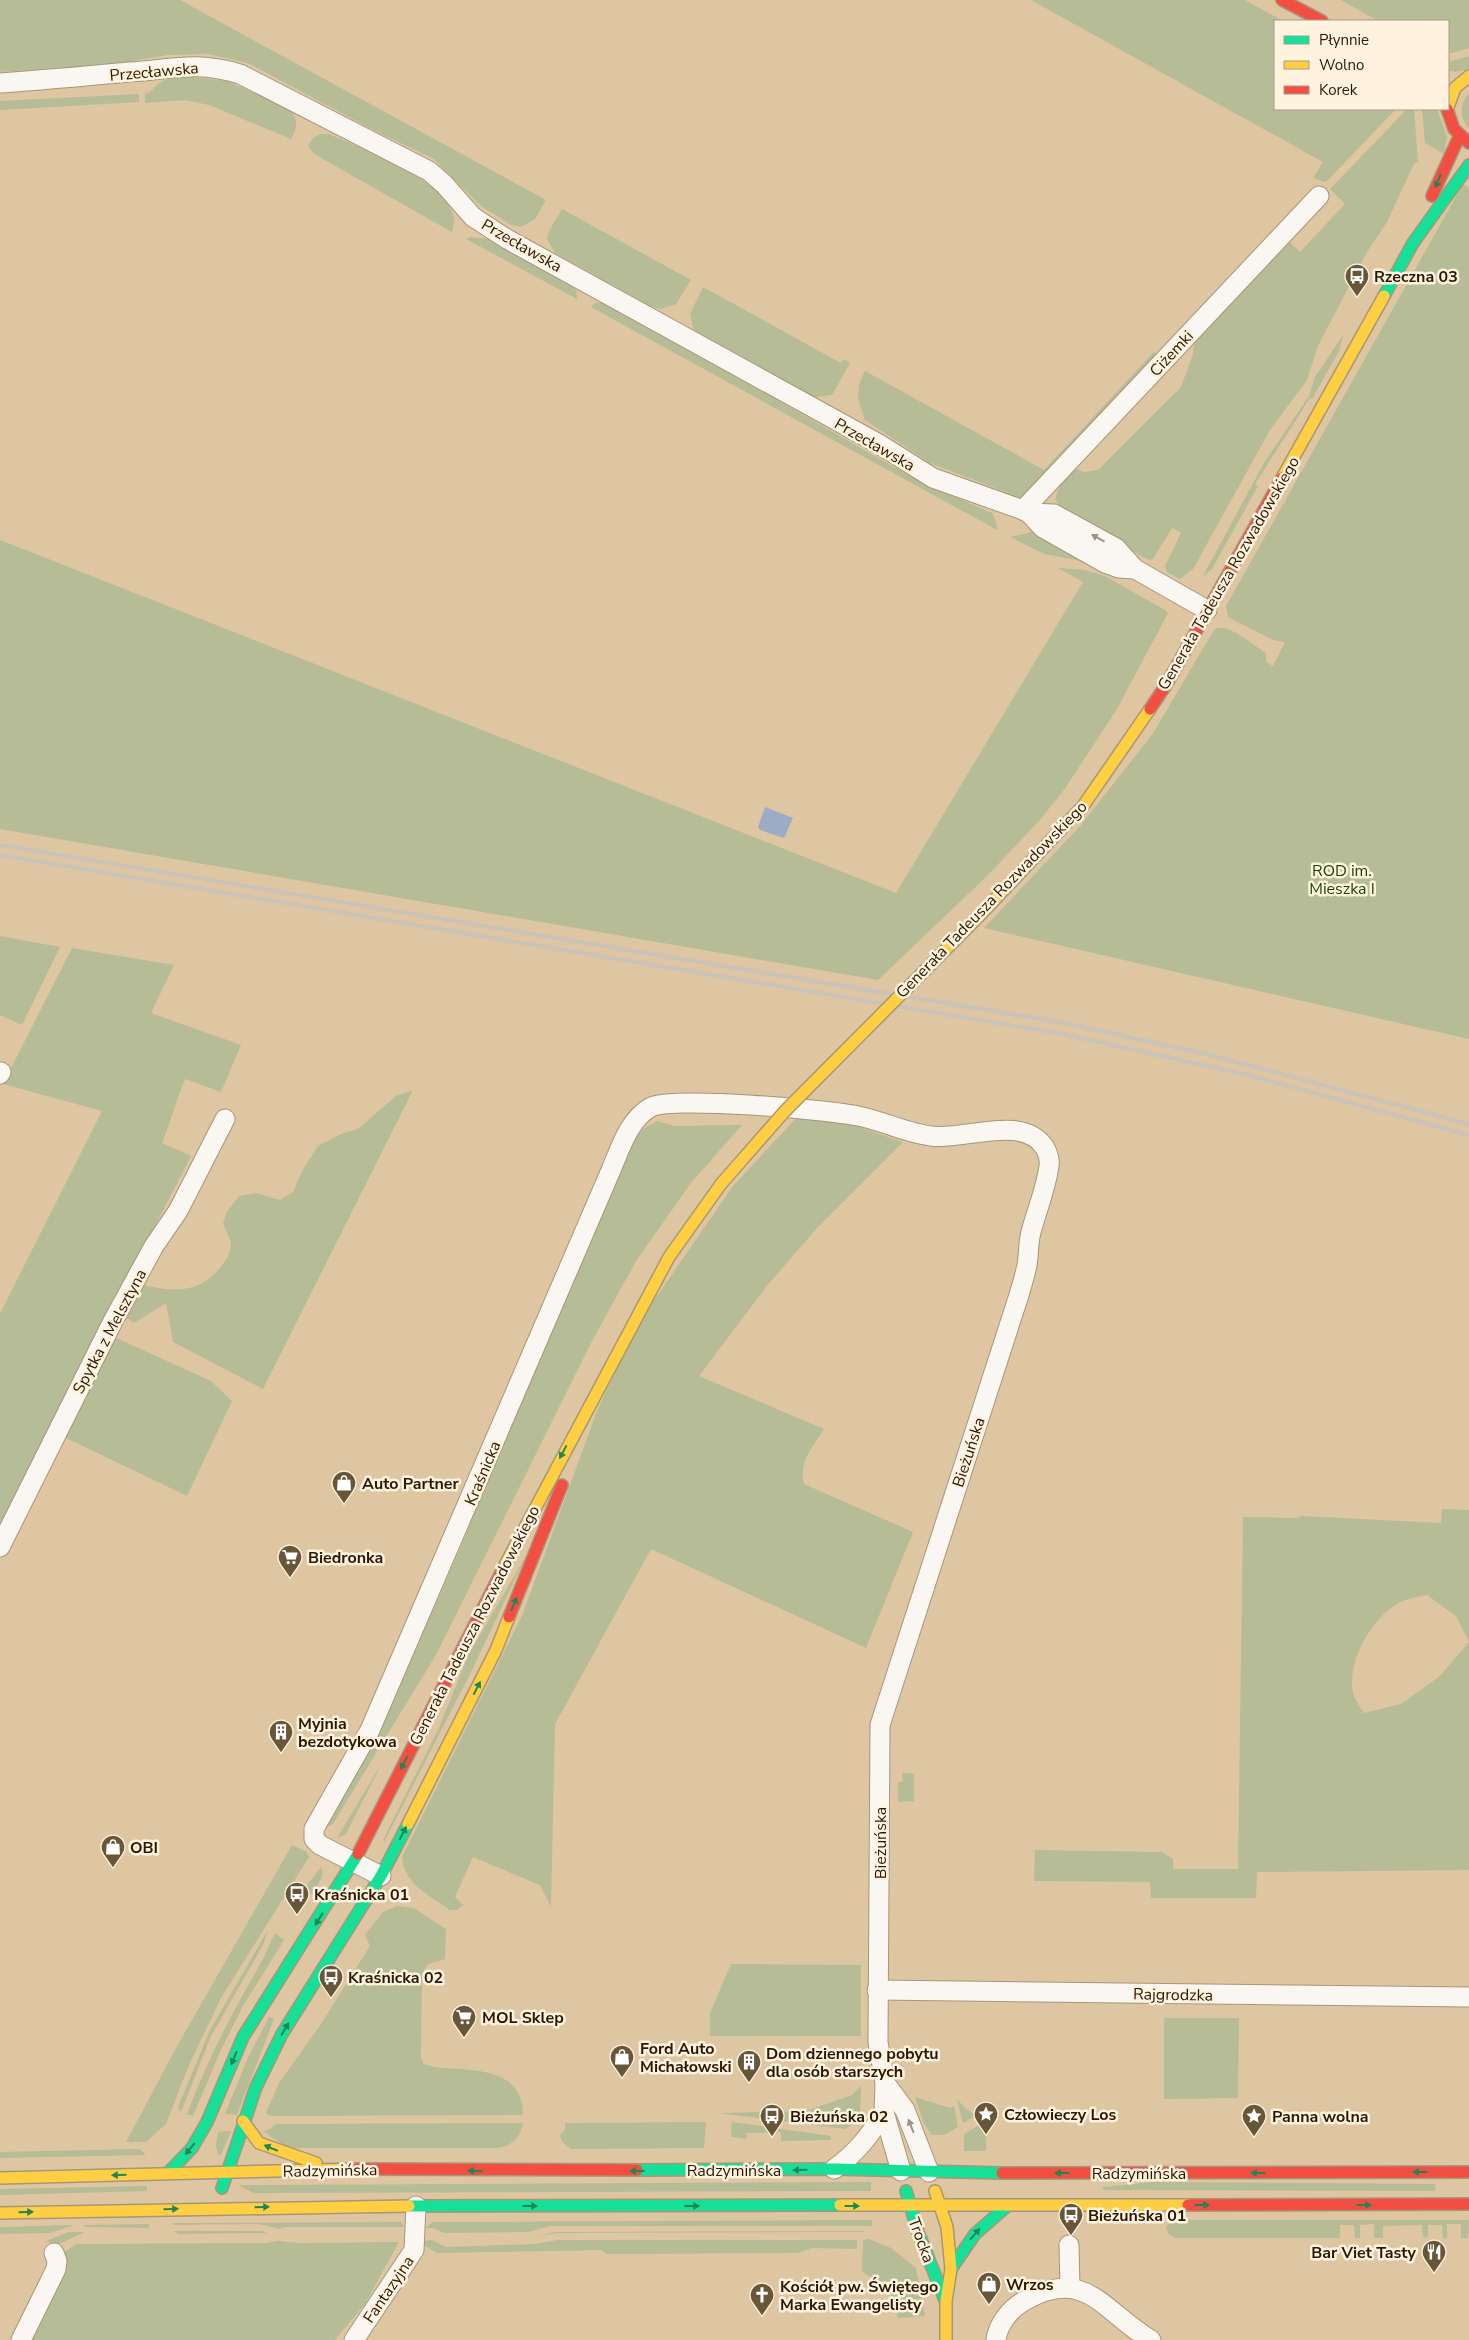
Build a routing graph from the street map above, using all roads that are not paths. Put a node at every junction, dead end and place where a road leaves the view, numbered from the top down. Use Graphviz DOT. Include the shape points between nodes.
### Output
graph roads {
  1 [pos="1282,0"];
  2 [pos="1320,20"];
  3 [pos="1469,76"];
  4 [pos="1453,81"];
  5 [pos="0,83"];
  6 [pos="1449,102"];
  7 [pos="1448,110"];
  8 [pos="1464,140"];
  9 [pos="1469,165"];
  10 [pos="1319,196"];
  11 [pos="1413,243"];
  12 [pos="1026,512"];
  13 [pos="1207,610"];
  14 [pos="727,1104"];
  15 [pos="225,1119"];
  16 [pos="610,1363"];
  17 [pos="0,1547"];
  18 [pos="354,1863"];
  19 [pos="381,1876"];
  20 [pos="877,1990"];
  21 [pos="1469,1997"];
  22 [pos="885,2083"];
  23 [pos="884,2112"];
  24 [pos="244,2121"];
  25 [pos="207,2122"];
  26 [pos="206,2147"];
  27 [pos="209,2168"];
  28 [pos="334,2169"];
  29 [pos="834,2169"];
  30 [pos="901,2171"];
  31 [pos="228,2172"];
  32 [pos="928,2172"];
  33 [pos="1469,2172"];
  34 [pos="168,2173"];
  35 [pos="0,2178"];
  36 [pos="1469,2204"];
  37 [pos="416,2206"];
  38 [pos="910,2206"];
  39 [pos="940,2206"];
  40 [pos="1007,2206"];
  41 [pos="214,2208"];
  42 [pos="0,2213"];
  43 [pos="1069,2245"];
  44 [pos="54,2253"];
  45 [pos="951,2269"];
  46 [pos="1070,2288"];
  47 [pos="946,2301"];
  48 [pos="20,2340"];
  49 [pos="354,2340"];
  50 [pos="946,2340"];
  51 [pos="996,2340"];
  52 [pos="1151,2340"];
  1 -- 2 [label="street"];
  3 -- 4 [label="street"];
  4 -- 6 [label="street"];
  5 -- 12 [label="street, Przecławska" via="174,66 216,67 240,74 429,171 473,217 495,231 880,444 934,478"];
  7 -- 8 [label="street" via="1449,120"];
  8 -- 11 [label="street, Generała Tadeusza Rozwadowskiego, one-way" via="1444,168"];
  9 -- 11 [label="street, Generała Tadeusza Rozwadowskiego"];
  10 -- 12 [label="street, Ciżemki"];
  11 -- 13 [label="street, Generała Tadeusza Rozwadowskiego"];
  12 -- 13 [label="street, Przecławska" via="1043,528 1105,563 1135,569"];
  13 -- 16 [label="street, Generała Tadeusza Rozwadowskiego, bridge" via="1166,685 1083,806 982,913 785,1111 721,1184 669,1257"];
  14 -- 18 [label="street, Kraśnicka" via="652,1107 626,1135 370,1730 314,1829 314,1839 320,1845"];
  14 -- 20 [label="street, Bieżuńska" via="835,1111 932,1137 974,1135 999,1129 1019,1130 1041,1141 1050,1164 1019,1295 880,1725"];
  15 -- 17 [label="street, Spytka z Melsztyna" via="178,1211 154,1246 113,1320"];
  16 -- 18 [label="street, Generała Tadeusza Rozwadowskiego, one-way" via="469,1632"];
  19 -- 16 [label="street, Generała Tadeusza Rozwadowskiego, one-way" via="496,1650"];
  18 -- 19 [label="street, Kraśnicka"];
  18 -- 25 [label="street, Generała Tadeusza Rozwadowskiego, one-way" via="243,2037"];
  24 -- 19 [label="street, Generała Tadeusza Rozwadowskiego, one-way" via="256,2087 282,2034"];
  20 -- 21 [label="street, Rajgrodzka"];
  20 -- 22 [label="street, Bieżuńska" via="878,2042"];
  22 -- 23 [label="street, Bieżuńska"];
  32 -- 22 [label="street, Bieżuńska, one-way" via="905,2110"];
  23 -- 29 [label="street, Bieżuńska" via="855,2154"];
  23 -- 30 [label="street, Bieżuńska"];
  28 -- 24 [label="street, one-way" via="259,2143"];
  24 -- 31 [label="street, Generała Tadeusza Rozwadowskiego"];
  25 -- 26 [label="street"];
  25 -- 34 [label="street, one-way" via="192,2148"];
  27 -- 31 [label="street, Radzymińska"];
  27 -- 34 [label="street, Radzymińska"];
  27 -- 41 [label="street"];
  29 -- 28 [label="street, Radzymińska, one-way"];
  28 -- 31 [label="street, Radzymińska"];
  29 -- 30 [label="street, Radzymińska"];
  30 -- 32 [label="street, Radzymińska"];
  30 -- 38 [label="street, Bieżuńska"];
  31 -- 41 [label="street, Generała Tadeusza Rozwadowskiego"];
  33 -- 32 [label="street, Radzymińska, one-way"];
  32 -- 39 [label="street, Trocka"];
  34 -- 35 [label="street, Radzymińska, one-way"];
  40 -- 36 [label="street, Radzymińska, one-way"];
  37 -- 38 [label="street, Radzymińska, one-way"];
  41 -- 37 [label="street, Radzymińska, one-way"];
  37 -- 49 [label="street, Fantazyjna" via="414,2250"];
  38 -- 39 [label="street, Radzymińska"];
  38 -- 47 [label="street, Trocka"];
  39 -- 40 [label="street, Radzymińska"];
  39 -- 45 [label="street, Trocka" via="947,2227"];
  45 -- 40 [label="street, Trocka, one-way" via="973,2235"];
  42 -- 41 [label="street, Radzymińska, one-way"];
  43 -- 46 [label="street"];
  44 -- 48 [label="street" via="56,2269"];
  45 -- 47 [label="street, Trocka"];
  46 -- 51 [label="street" via="1053,2289 1022,2302 1003,2321"];
  46 -- 52 [label="street" via="1090,2294"];
  47 -- 50 [label="street, Trocka"];
}
